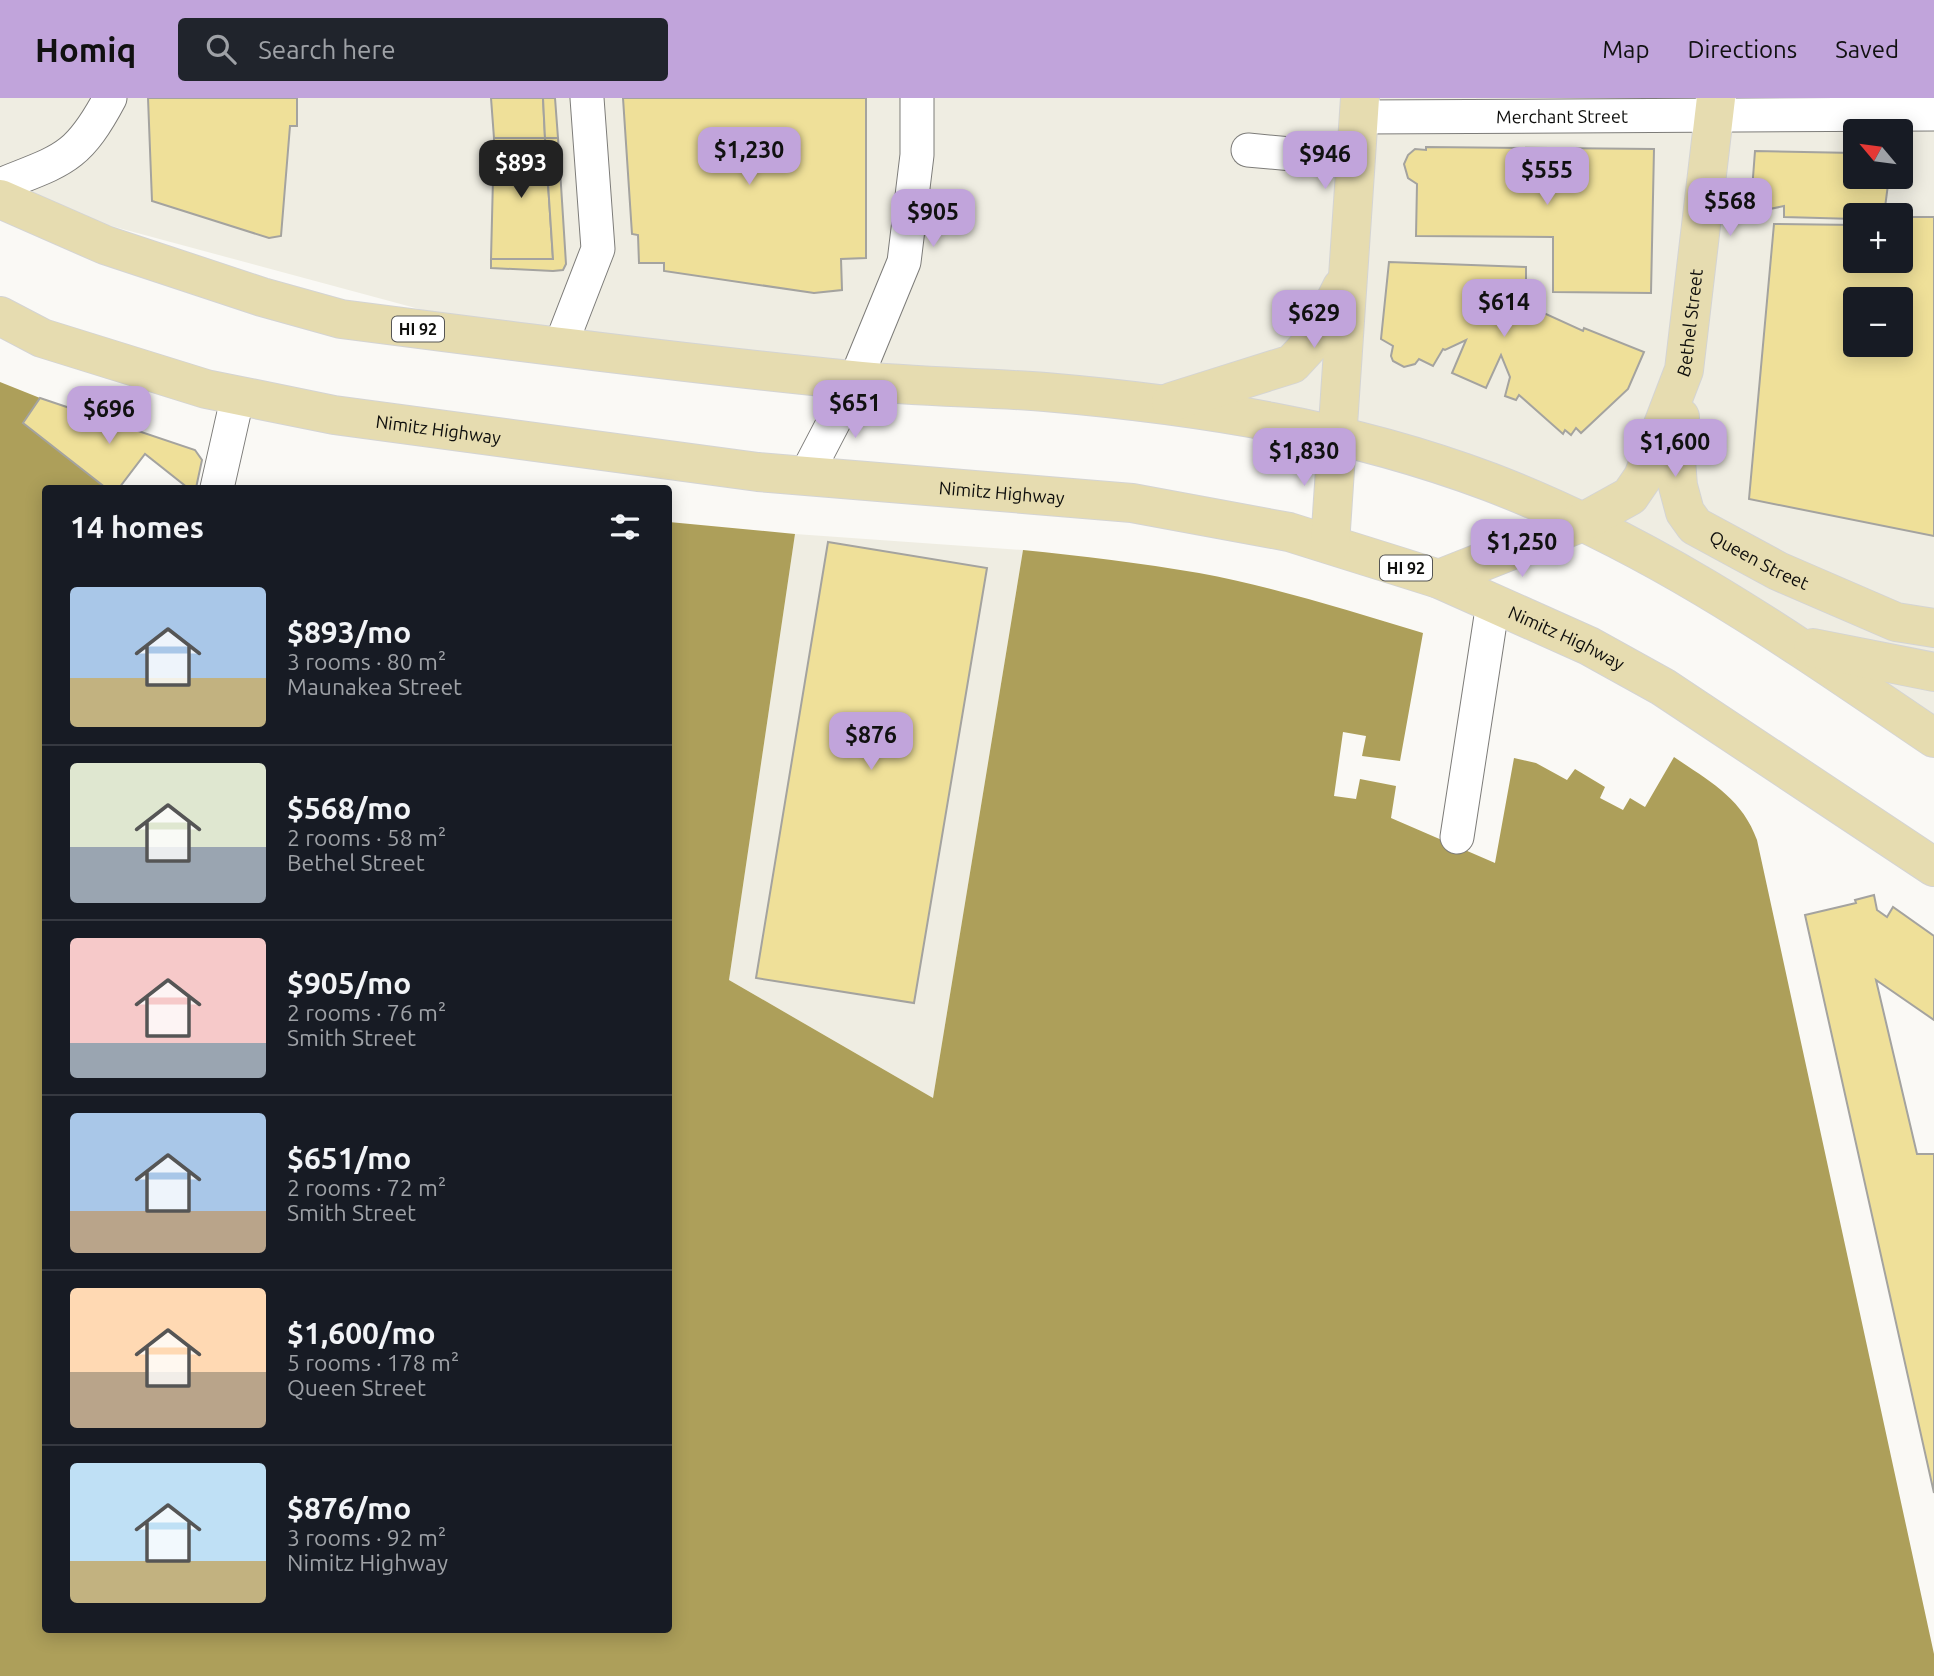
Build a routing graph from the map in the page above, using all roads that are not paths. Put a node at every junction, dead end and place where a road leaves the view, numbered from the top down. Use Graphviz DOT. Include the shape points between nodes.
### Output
graph roads {
  1 [pos="110,98"];
  2 [pos="587,98"];
  3 [pos="917,98"];
  4 [pos="1715,106"];
  5 [pos="1934,114"];
  6 [pos="1358,129"];
  7 [pos="1249,140"];
  8 [pos="0,186"];
  9 [pos="0,199"];
  10 [pos="1350,269"];
  11 [pos="0,316"];
  12 [pos="560,347"];
  13 [pos="1685,370"];
  14 [pos="855,381"];
  15 [pos="237,395"];
  16 [pos="1163,404"];
  17 [pos="1338,435"];
  18 [pos="806,475"];
  19 [pos="218,485"];
  20 [pos="1583,522"];
  21 [pos="1330,544"];
  22 [pos="1439,579"];
  23 [pos="1493,603"];
  24 [pos="1934,628"];
  25 [pos="1795,644"];
  26 [pos="1934,672"];
  27 [pos="1934,738"];
  28 [pos="1457,837"];
  29 [pos="1934,867"];
  1 -- 8 [label="street" via="90,136 63,159"];
  2 -- 12 [label="street" via="598,248"];
  3 -- 14 [label="street" via="917,155 904,262"];
  4 -- 5 [label="street, Merchant Street"];
  4 -- 6 [label="street, Merchant Street"];
  4 -- 13 [label="main road, Bethel Street"];
  6 -- 7 [label="street, Merchant Street"];
  6 -- 10 [label="main road"];
  9 -- 12 [label="main road, HI 92" via="104,245 341,319"];
  10 -- 16 [label="main road" via="1317,337 1292,364"];
  10 -- 17 [label="main road"];
  11 -- 15 [label="main road, Nimitz Highway / HI 92" via="42,338"];
  12 -- 14 [label="main road, HI 92"];
  13 -- 20 [label="main road, Bethel Street" via="1643,477 1630,496"];
  13 -- 24 [label="main road, Queen Street" via="1676,460 1685,512 1695,526 1777,571 1872,612 1896,622"];
  14 -- 16 [label="main road, HI 92"];
  14 -- 18 [label="street"];
  15 -- 18 [label="main road, Nimitz Highway / HI 92" via="372,420"];
  15 -- 19 [label="street"];
  16 -- 17 [label="main road, HI 92"];
  17 -- 20 [label="main road, HI 92" via="1421,458"];
  17 -- 21 [label="main road"];
  18 -- 21 [label="main road, Nimitz Highway / HI 92" via="1132,503"];
  20 -- 22 [label="main road, Bethel Street"];
  20 -- 25 [label="main road, HI 92" via="1676,569"];
  21 -- 22 [label="main road, Nimitz Highway / HI 92"];
  22 -- 23 [label="main road, Nimitz Highway / HI 92"];
  23 -- 28 [label="street"];
  23 -- 29 [label="main road, Nimitz Highway / HI 92" via="1589,646 1663,687"];
  25 -- 26 [label="main road"];
  25 -- 27 [label="main road, HI 92"];
}
